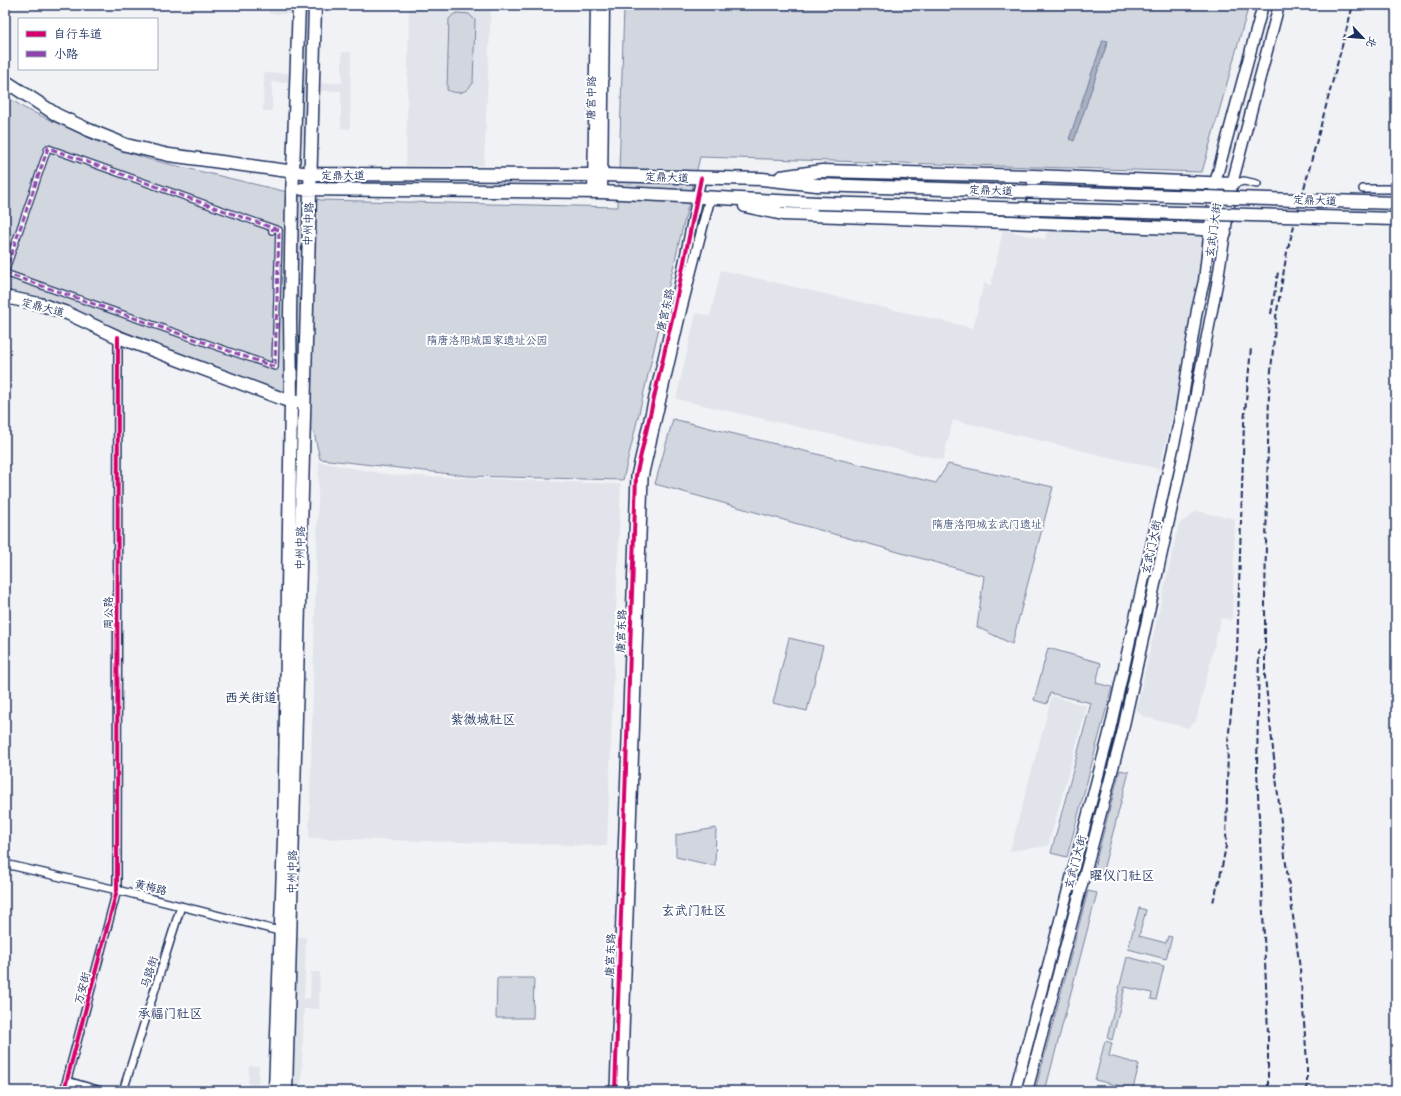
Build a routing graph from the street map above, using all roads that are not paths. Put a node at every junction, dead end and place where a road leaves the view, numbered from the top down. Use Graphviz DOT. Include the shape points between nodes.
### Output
graph roads {
  1 [pos="299,5"];
  2 [pos="315,5"];
  3 [pos="596,5"];
  4 [pos="604,5"];
  5 [pos="1263,5"];
  6 [pos="1279,5"];
  7 [pos="5,81"];
  8 [pos="293,172"];
  9 [pos="814,172"];
  10 [pos="310,174"];
  11 [pos="597,175"];
  12 [pos="1034,176"];
  13 [pos="701,178"];
  14 [pos="762,180"];
  15 [pos="1215,182"];
  16 [pos="1232,184"];
  17 [pos="1257,184"];
  18 [pos="817,185"];
  19 [pos="292,189"];
  20 [pos="309,189"];
  21 [pos="1363,189"];
  22 [pos="1396,189"];
  23 [pos="597,192"];
  24 [pos="698,198"];
  25 [pos="710,198"];
  26 [pos="1396,203"];
  27 [pos="817,209"];
  28 [pos="1396,219"];
  29 [pos="1033,223"];
  30 [pos="1211,230"];
  31 [pos="1225,233"];
  32 [pos="5,273"];
  33 [pos="5,298"];
  34 [pos="118,336"];
  35 [pos="291,402"];
  36 [pos="304,402"];
  37 [pos="5,864"];
  38 [pos="117,890"];
  39 [pos="181,906"];
  40 [pos="286,933"];
  41 [pos="67,1081"];
  42 [pos="64,1091"];
  43 [pos="101,1091"];
  44 [pos="123,1091"];
  45 [pos="275,1091"];
  46 [pos="286,1091"];
  47 [pos="615,1091"];
  48 [pos="622,1091"];
  49 [pos="1016,1091"];
  50 [pos="1027,1091"];
  1 -- 8 [label="main road, 中州中路"];
  2 -- 10 [label="main road, 中州中路"];
  3 -- 11 [label="main road, 唐宫中路"];
  4 -- 11 [label="main road, 唐宫中路"];
  5 -- 15 [label="main road, 玄武门大街"];
  6 -- 16 [label="main road, 玄武门大街"];
  7 -- 8 [label="main road, 定鼎大道" via="57,115 126,145 169,155"];
  8 -- 10 [label="main road, 定鼎大道"];
  8 -- 19 [label="main road, 中州中路"];
  9 -- 12 [label="main road"];
  9 -- 14 [label="main road"];
  9 -- 18 [label="main road" via="809,180"];
  10 -- 11 [label="main road, 定鼎大道"];
  10 -- 20 [label="main road, 中州中路"];
  11 -- 13 [label="main road, 定鼎大道"];
  11 -- 23 [label="main road, 唐宫中路"];
  12 -- 15 [label="main road"];
  12 -- 29 [label="main road"];
  13 -- 14 [label="main road, 定鼎大道"];
  13 -- 24 [label="street, 唐宫东路"];
  14 -- 18 [label="main road, 定鼎大道"];
  15 -- 16 [label="main road"];
  15 -- 30 [label="main road, 玄武门大街"];
  16 -- 17 [label="street" via="1244,181"];
  16 -- 31 [label="main road, 玄武门大街"];
  18 -- 26 [label="main road, 定鼎大道, bridge"];
  19 -- 20 [label="main road, 定鼎大道"];
  19 -- 35 [label="main road, 中州中路"];
  20 -- 23 [label="main road, 定鼎大道"];
  20 -- 36 [label="main road, 中州中路"];
  21 -- 22 [label="street"];
  23 -- 24 [label="main road, 定鼎大道"];
  24 -- 25 [label="main road, 定鼎大道"];
  24 -- 47 [label="street, 唐宫东路" via="636,476"];
  25 -- 27 [label="main road, 定鼎大道"];
  25 -- 48 [label="street, 唐宫东路" via="643,477"];
  27 -- 28 [label="main road, 定鼎大道, bridge"];
  27 -- 29 [label="main road"];
  29 -- 30 [label="main road"];
  30 -- 31 [label="main road"];
  30 -- 49 [label="main road, 玄武门大街" via="1179,422 1109,734"];
  31 -- 50 [label="main road, 玄武门大街" via="1190,425 1123,730"];
  32 -- 32 [label="street" via="275,367 279,230 272,230 48,148"];
  33 -- 34 [label="main road, 定鼎大道" via="39,304 67,313"];
  34 -- 35 [label="main road, 定鼎大道"];
  34 -- 38 [label="street, 周公路"];
  35 -- 36 [label="main road, 定鼎大道"];
  35 -- 40 [label="main road, 中州中路" via="284,831"];
  36 -- 40 [label="main road, 中州中路"];
  37 -- 38 [label="street, 黄梅路"];
  38 -- 39 [label="street, 黄梅路"];
  38 -- 41 [label="street, 万安街"];
  39 -- 40 [label="street, 黄梅路"];
  39 -- 44 [label="street, 马路街"];
  40 -- 45 [label="main road, 中州中路"];
  40 -- 46 [label="main road, 中州中路"];
  41 -- 42 [label="street, 万安街"];
  41 -- 43 [label="street"];
}
